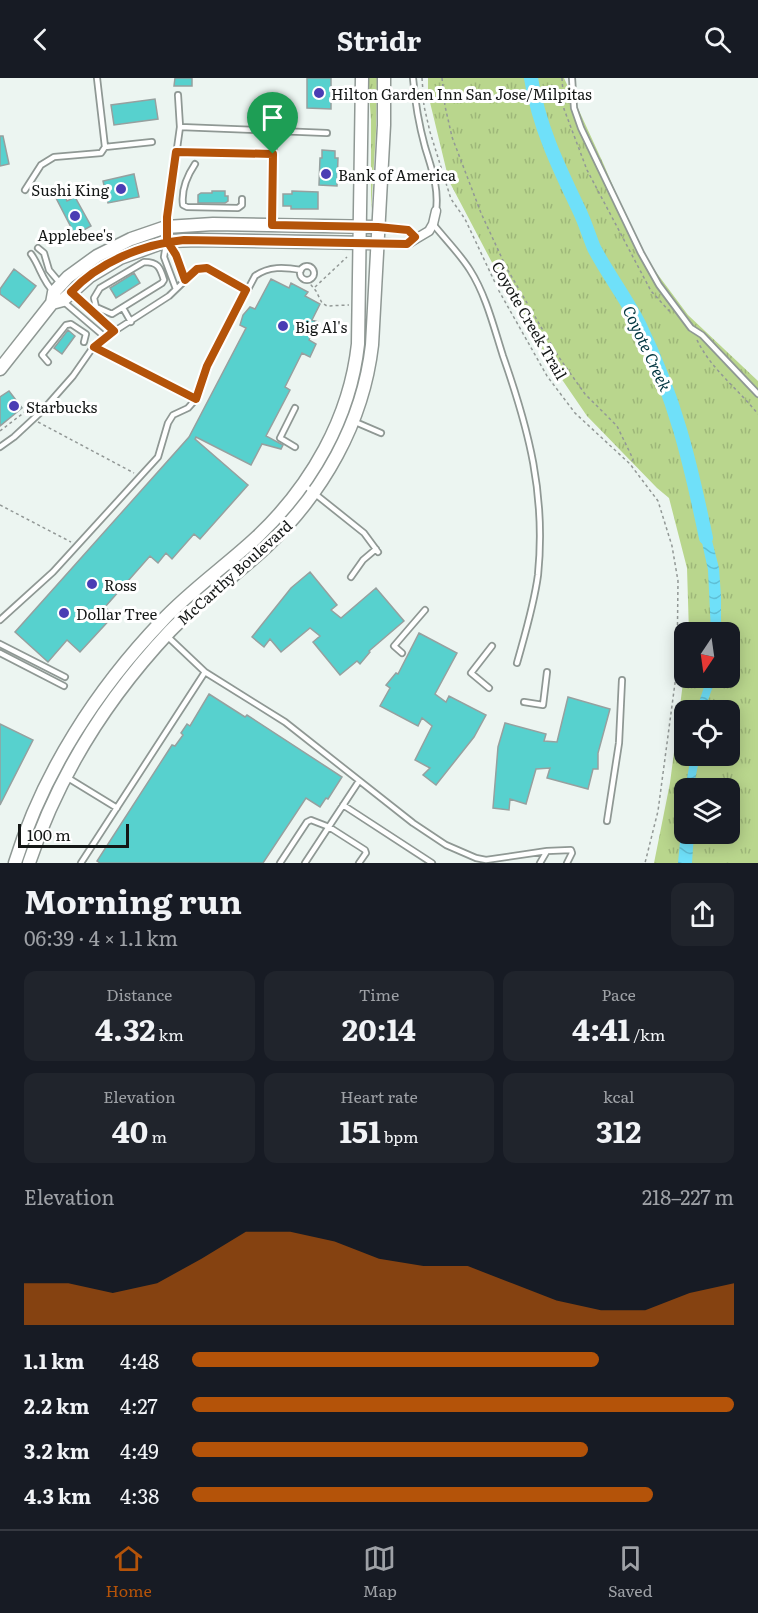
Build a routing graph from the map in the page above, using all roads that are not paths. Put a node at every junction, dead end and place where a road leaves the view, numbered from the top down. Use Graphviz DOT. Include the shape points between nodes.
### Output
graph roads {
  1 [pos="97,78"];
  2 [pos="362,78"];
  3 [pos="384,78"];
  4 [pos="413,78"];
  5 [pos="572,78"];
  6 [pos="178,96"];
  7 [pos="180,127"];
  8 [pos="274,131"];
  9 [pos="327,133"];
  10 [pos="152,142"];
  11 [pos="105,147"];
  12 [pos="176,152"];
  13 [pos="273,154"];
  14 [pos="195,164"];
  15 [pos="25,190"];
  16 [pos="242,199"];
  17 [pos="436,211"];
  18 [pos="433,224"];
  19 [pos="272,225"];
  20 [pos="361,226"];
  21 [pos="166,227"];
  22 [pos="378,227"];
  23 [pos="415,237"];
  24 [pos="167,241"];
  25 [pos="360,243"];
  26 [pos="378,243"];
  27 [pos="38,248"];
  28 [pos="31,254"];
  29 [pos="301,270"];
  30 [pos="185,280"];
  31 [pos="158,287"];
  32 [pos="176,289"];
  33 [pos="246,290"];
  34 [pos="60,294"];
  35 [pos="168,296"];
  36 [pos="123,308"];
  37 [pos="130,322"];
  38 [pos="114,331"];
  39 [pos="105,337"];
  40 [pos="84,342"];
  41 [pos="48,362"];
  42 [pos="0,369"];
  43 [pos="758,394"];
  44 [pos="295,408"];
  45 [pos="353,421"];
  46 [pos="381,433"];
  47 [pos="0,447"];
  48 [pos="295,447"];
  49 [pos="309,489"];
  50 [pos="351,577"];
  51 [pos="425,610"];
  52 [pos="0,620"];
  53 [pos="166,635"];
  54 [pos="0,644"];
  55 [pos="492,646"];
  56 [pos="0,653"];
  57 [pos="402,653"];
  58 [pos="517,663"];
  59 [pos="205,672"];
  60 [pos="547,672"];
  61 [pos="65,677"];
  62 [pos="622,680"];
  63 [pos="64,686"];
  64 [pos="489,688"];
  65 [pos="524,702"];
  66 [pos="66,777"];
  67 [pos="359,781"];
  68 [pos="343,805"];
  69 [pos="117,808"];
  70 [pos="607,821"];
  71 [pos="329,826"];
  72 [pos="548,851"];
  73 [pos="476,858"];
  74 [pos="569,861"];
  75 [pos="15,863"];
  76 [pos="29,863"];
  77 [pos="81,863"];
  78 [pos="280,863"];
  79 [pos="306,863"];
  80 [pos="359,863"];
  81 [pos="432,863"];
  82 [pos="483,863"];
  83 [pos="540,863"];
  84 [pos="577,863"];
  1 -- 11 [label="lane"];
  2 -- 20 [label="main road, McCarthy Boulevard"];
  3 -- 22 [label="main road, McCarthy Boulevard"];
  4 -- 17 [label="lane" via="419,124 435,178"];
  5 -- 43 [label="lane" via="574,108 581,128 659,285 691,328"];
  6 -- 7 [label="lane"];
  7 -- 8 [label="lane"];
  7 -- 12 [label="lane"];
  8 -- 9 [label="lane"];
  8 -- 13 [label="lane"];
  10 -- 11 [label="lane"];
  11 -- 15 [label="lane" via="101,153 54,157 41,165"];
  12 -- 13 [label="lane"];
  12 -- 21 [label="lane"];
  13 -- 19 [label="lane"];
  14 -- 16 [label="lane" via="187,176 183,205 238,208"];
  17 -- 18 [label="street"];
  18 -- 23 [label="street" via="423,235"];
  18 -- 58 [label="lane" via="470,271 486,305 519,399 535,463 540,523 537,576"];
  19 -- 20 [label="main road"];
  19 -- 21 [label="main road"];
  20 -- 22 [label="main road"];
  20 -- 25 [label="main road, McCarthy Boulevard"];
  21 -- 24 [label="lane"];
  21 -- 34 [label="main road" via="114,247 82,266"];
  22 -- 23 [label="street" via="408,230"];
  22 -- 26 [label="main road, McCarthy Boulevard"];
  23 -- 26 [label="street" via="407,244"];
  24 -- 25 [label="main road"];
  24 -- 30 [label="lane"];
  24 -- 32 [label="lane" via="164,258"];
  24 -- 34 [label="main road" via="120,258"];
  25 -- 26 [label="main road"];
  25 -- 49 [label="main road, McCarthy Boulevard" via="354,375"];
  26 -- 45 [label="main road, McCarthy Boulevard" via="370,362"];
  27 -- 34 [label="lane" via="44,253"];
  28 -- 34 [label="lane" via="41,276"];
  29 -- 29 [label="lane" via="307,266 313,269 314,276 307,280"];
  29 -- 33 [label="lane" via="265,268"];
  30 -- 32 [label="lane"];
  30 -- 33 [label="lane" via="197,269 207,268"];
  31 -- 35 [label="lane"];
  31 -- 36 [label="lane"];
  31 -- 36 [label="lane" via="164,280 160,267 144,262 100,288 94,298 96,307 111,315"];
  32 -- 35 [label="lane"];
  33 -- 52 [label="lane" via="207,366 196,399 168,423 158,457 53,573"];
  34 -- 38 [label="lane"];
  34 -- 39 [label="lane"];
  34 -- 42 [label="main road"];
  35 -- 37 [label="lane"];
  36 -- 37 [label="lane"];
  37 -- 38 [label="lane"];
  38 -- 39 [label="lane"];
  39 -- 47 [label="lane" via="34,419"];
  40 -- 41 [label="lane" via="86,334 66,325 42,355"];
  44 -- 48 [label="lane" via="280,438"];
  45 -- 46 [label="lane"];
  45 -- 49 [label="main road, McCarthy Boulevard" via="339,453"];
  49 -- 50 [label="lane" via="364,533 377,551 363,560"];
  49 -- 53 [label="main road, McCarthy Boulevard" via="299,513 266,548"];
  49 -- 75 [label="main road, McCarthy Boulevard" via="181,602 131,655 88,712 62,755"];
  51 -- 57 [label="lane" via="394,646"];
  53 -- 59 [label="lane"];
  53 -- 66 [label="main road, McCarthy Boulevard" via="113,699"];
  54 -- 61 [label="lane"];
  55 -- 64 [label="lane" via="471,674"];
  56 -- 63 [label="lane"];
  59 -- 67 [label="lane" via="285,722"];
  59 -- 69 [label="lane"];
  60 -- 65 [label="lane" via="543,705"];
  62 -- 70 [label="lane" via="619,743"];
  66 -- 69 [label="lane"];
  66 -- 76 [label="main road, McCarthy Boulevard"];
  67 -- 68 [label="lane"];
  67 -- 73 [label="lane" via="421,829"];
  68 -- 71 [label="lane"];
  68 -- 81 [label="lane"];
  69 -- 77 [label="lane"];
  71 -- 78 [label="lane" via="307,822"];
  71 -- 79 [label="lane"];
  71 -- 80 [label="lane" via="365,850"];
  72 -- 73 [label="lane" via="497,859"];
  72 -- 74 [label="lane" via="571,850"];
  72 -- 83 [label="lane"];
  73 -- 82 [label="lane"];
  74 -- 84 [label="lane"];
}
